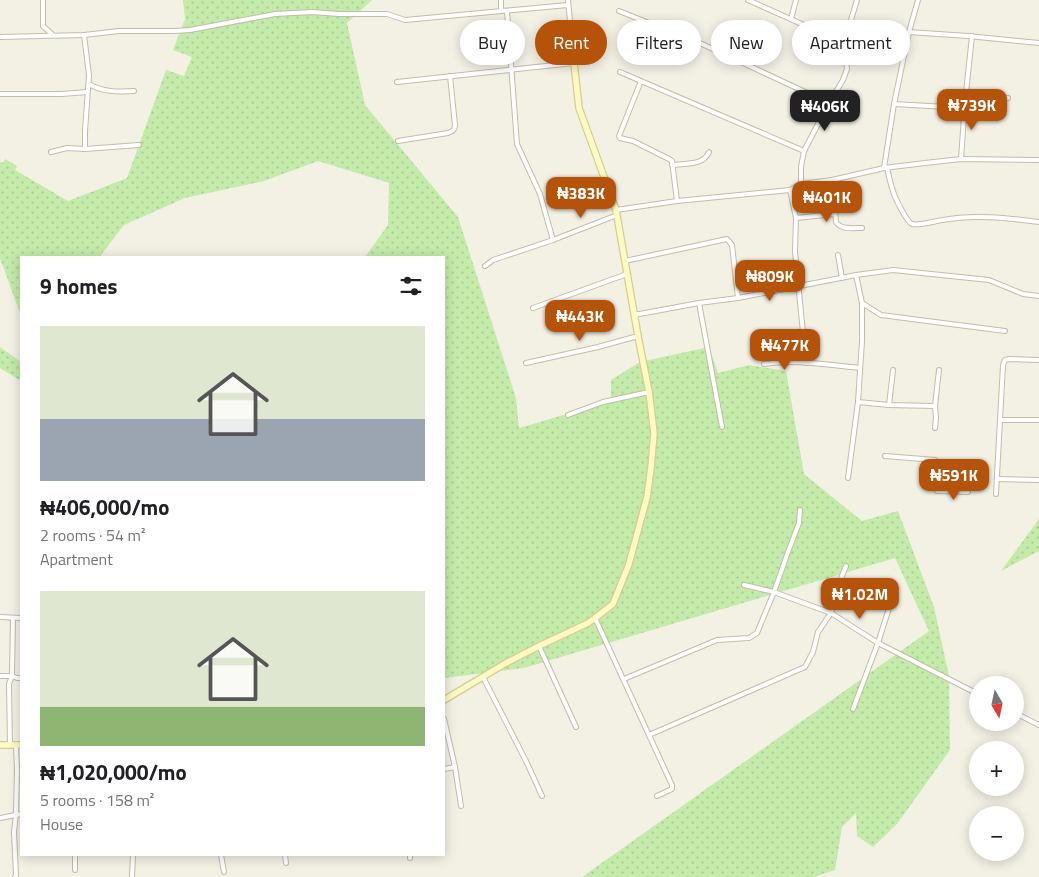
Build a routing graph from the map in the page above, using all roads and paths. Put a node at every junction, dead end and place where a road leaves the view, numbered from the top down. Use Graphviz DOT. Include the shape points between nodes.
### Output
graph roads {
  1 [pos="42,0"];
  2 [pos="501,0"];
  3 [pos="568,0"];
  4 [pos="748,0"];
  5 [pos="796,0"];
  6 [pos="857,0"];
  7 [pos="918,0"];
  8 [pos="568,5"];
  9 [pos="501,11"];
  10 [pos="507,11"];
  11 [pos="619,11"];
  12 [pos="791,19"];
  13 [pos="570,20"];
  14 [pos="851,20"];
  15 [pos="43,26"];
  16 [pos="910,28"];
  17 [pos="910,32"];
  18 [pos="53,35"];
  19 [pos="84,35"];
  20 [pos="38,36"];
  21 [pos="972,36"];
  22 [pos="0,37"];
  23 [pos="1039,42"];
  24 [pos="556,65"];
  25 [pos="574,65"];
  26 [pos="847,65"];
  27 [pos="902,65"];
  28 [pos="511,70"];
  29 [pos="620,72"];
  30 [pos="450,76"];
  31 [pos="397,82"];
  32 [pos="641,82"];
  33 [pos="88,84"];
  34 [pos="134,91"];
  35 [pos="87,92"];
  36 [pos="0,94"];
  37 [pos="1008,98"];
  38 [pos="965,102"];
  39 [pos="829,103"];
  40 [pos="894,104"];
  41 [pos="964,108"];
  42 [pos="398,141"];
  43 [pos="139,145"];
  44 [pos="85,149"];
  45 [pos="804,151"];
  46 [pos="51,152"];
  47 [pos="709,152"];
  48 [pos="961,159"];
  49 [pos="1039,160"];
  50 [pos="672,165"];
  51 [pos="885,168"];
  52 [pos="832,180"];
  53 [pos="801,184"];
  54 [pos="790,190"];
  55 [pos="677,201"];
  56 [pos="616,212"];
  57 [pos="835,214"];
  58 [pos="796,218"];
  59 [pos="1039,222"];
  60 [pos="862,228"];
  61 [pos="553,240"];
  62 [pos="838,255"];
  63 [pos="625,261"];
  64 [pos="485,266"];
  65 [pos="627,274"];
  66 [pos="856,275"];
  67 [pos="842,278"];
  68 [pos="798,287"];
  69 [pos="1039,296"];
  70 [pos="738,298"];
  71 [pos="699,303"];
  72 [pos="862,303"];
  73 [pos="533,308"];
  74 [pos="634,315"];
  75 [pos="1005,331"];
  76 [pos="638,336"];
  77 [pos="1039,360"];
  78 [pos="526,363"];
  79 [pos="806,363"];
  80 [pos="764,364"];
  81 [pos="860,368"];
  82 [pos="893,370"];
  83 [pos="939,370"];
  84 [pos="649,392"];
  85 [pos="858,402"];
  86 [pos="889,405"];
  87 [pos="935,406"];
  88 [pos="568,415"];
  89 [pos="1000,420"];
  90 [pos="1039,420"];
  91 [pos="722,427"];
  92 [pos="935,428"];
  93 [pos="886,456"];
  94 [pos="848,478"];
  95 [pos="998,479"];
  96 [pos="1039,480"];
  97 [pos="968,492"];
  98 [pos="996,494"];
  99 [pos="800,510"];
  100 [pos="846,566"];
  101 [pos="744,585"];
  102 [pos="774,592"];
  103 [pos="890,605"];
  104 [pos="831,613"];
  105 [pos="0,617"];
  106 [pos="13,618"];
  107 [pos="20,618"];
  108 [pos="596,618"];
  109 [pos="878,644"];
  110 [pos="539,646"];
  111 [pos="0,676"];
  112 [pos="12,676"];
  113 [pos="483,677"];
  114 [pos="20,678"];
  115 [pos="624,679"];
  116 [pos="969,690"];
  117 [pos="445,699"];
  118 [pos="853,710"];
  119 [pos="1024,718"];
  120 [pos="445,723"];
  121 [pos="1039,725"];
  122 [pos="576,727"];
  123 [pos="649,735"];
  124 [pos="0,745"];
  125 [pos="16,745"];
  126 [pos="455,767"];
  127 [pos="445,769"];
  128 [pos="542,796"];
  129 [pos="657,796"];
  130 [pos="461,806"];
  131 [pos="19,814"];
  132 [pos="0,818"];
  133 [pos="75,856"];
  134 [pos="133,856"];
  135 [pos="221,856"];
  136 [pos="285,856"];
  137 [pos="286,863"];
  138 [pos="75,870"];
  139 [pos="224,872"];
  140 [pos="15,877"];
  141 [pos="132,877"];
  1 -- 15 [label="street"];
  2 -- 9 [label="street"];
  3 -- 8 [label="street"];
  4 -- 12 [label="street"];
  5 -- 12 [label="street"];
  6 -- 14 [label="street"];
  7 -- 16 [label="street"];
  8 -- 10 [label="street"];
  8 -- 13 [label="street"];
  9 -- 10 [label="street"];
  9 -- 19 [label="street" via="406,20 387,14 276,14 182,30"];
  10 -- 28 [label="street"];
  11 -- 39 [label="street" via="702,44"];
  15 -- 18 [label="street"];
  15 -- 20 [label="street"];
  17 -- 21 [label="street"];
  18 -- 19 [label="street"];
  18 -- 20 [label="street"];
  19 -- 33 [label="street"];
  20 -- 22 [label="street"];
  21 -- 23 [label="street"];
  21 -- 38 [label="street"];
  24 -- 28 [label="street"];
  25 -- 56 [label="street" via="579,108"];
  26 -- 39 [label="street" via="843,80"];
  27 -- 40 [label="street"];
  28 -- 30 [label="street"];
  28 -- 61 [label="street" via="517,144 540,194"];
  29 -- 32 [label="street"];
  30 -- 31 [label="street"];
  30 -- 42 [label="street" via="453,131"];
  32 -- 45 [label="street"];
  32 -- 50 [label="street" via="619,136 669,159"];
  33 -- 34 [label="street" via="117,92"];
  33 -- 35 [label="street"];
  35 -- 36 [label="street"];
  35 -- 44 [label="street"];
  37 -- 38 [label="street"];
  38 -- 41 [label="street"];
  39 -- 45 [label="street"];
  40 -- 41 [label="street"];
  40 -- 51 [label="street"];
  41 -- 48 [label="street"];
  43 -- 44 [label="street"];
  44 -- 46 [label="street" via="67,148"];
  45 -- 53 [label="street"];
  47 -- 50 [label="street" via="701,161"];
  48 -- 49 [label="street"];
  48 -- 51 [label="street"];
  50 -- 55 [label="street"];
  51 -- 52 [label="street"];
  51 -- 59 [label="street" via="894,196 913,224 978,217"];
  52 -- 53 [label="street"];
  52 -- 57 [label="street"];
  53 -- 54 [label="street"];
  54 -- 55 [label="street"];
  54 -- 58 [label="street"];
  55 -- 56 [label="street"];
  56 -- 61 [label="street"];
  56 -- 63 [label="street"];
  57 -- 58 [label="street"];
  57 -- 60 [label="street" via="838,225"];
  58 -- 68 [label="street"];
  61 -- 64 [label="street" via="493,260"];
  62 -- 67 [label="street"];
  63 -- 65 [label="street"];
  63 -- 70 [label="street" via="727,239 732,245"];
  65 -- 73 [label="street"];
  65 -- 74 [label="street"];
  66 -- 67 [label="street"];
  66 -- 69 [label="street" via="893,270 972,278"];
  66 -- 72 [label="street"];
  67 -- 68 [label="street"];
  68 -- 70 [label="street"];
  68 -- 79 [label="street"];
  70 -- 71 [label="street"];
  71 -- 74 [label="street"];
  71 -- 91 [label="street"];
  72 -- 75 [label="street" via="882,315"];
  72 -- 81 [label="street"];
  74 -- 76 [label="street"];
  76 -- 78 [label="street"];
  76 -- 84 [label="street"];
  77 -- 89 [label="street" via="1005,360"];
  79 -- 80 [label="street"];
  79 -- 81 [label="street"];
  81 -- 85 [label="street"];
  82 -- 86 [label="street"];
  83 -- 87 [label="street"];
  84 -- 88 [label="street" via="603,402"];
  84 -- 108 [label="street" via="654,433 647,497 621,587 613,604"];
  85 -- 86 [label="street"];
  85 -- 94 [label="street"];
  86 -- 87 [label="street"];
  87 -- 92 [label="street"];
  89 -- 90 [label="street"];
  89 -- 95 [label="street"];
  93 -- 97 [label="street" via="935,460 937,491"];
  95 -- 96 [label="street"];
  95 -- 98 [label="street"];
  99 -- 102 [label="street" via="799,523"];
  100 -- 104 [label="street"];
  101 -- 102 [label="street"];
  102 -- 104 [label="street"];
  102 -- 115 [label="street" via="753,636 717,640"];
  103 -- 109 [label="street"];
  104 -- 109 [label="street"];
  104 -- 123 [label="street" via="818,632 805,667"];
  105 -- 106 [label="street"];
  106 -- 107 [label="street"];
  106 -- 112 [label="street"];
  108 -- 110 [label="street"];
  108 -- 115 [label="street"];
  109 -- 116 [label="street"];
  109 -- 118 [label="street"];
  110 -- 113 [label="street"];
  110 -- 122 [label="street"];
  111 -- 112 [label="street"];
  112 -- 114 [label="street"];
  112 -- 125 [label="street" via="9,684"];
  113 -- 117 [label="street"];
  113 -- 128 [label="street"];
  115 -- 123 [label="street"];
  119 -- 121 [label="street"];
  120 -- 126 [label="street"];
  123 -- 129 [label="street" via="672,787 672,790"];
  124 -- 125 [label="street"];
  125 -- 131 [label="street"];
  126 -- 127 [label="street"];
  126 -- 130 [label="street"];
  131 -- 132 [label="street"];
  131 -- 140 [label="street" via="14,832"];
  133 -- 138 [label="street"];
  134 -- 141 [label="street"];
  135 -- 139 [label="street"];
  136 -- 137 [label="street"];
}
